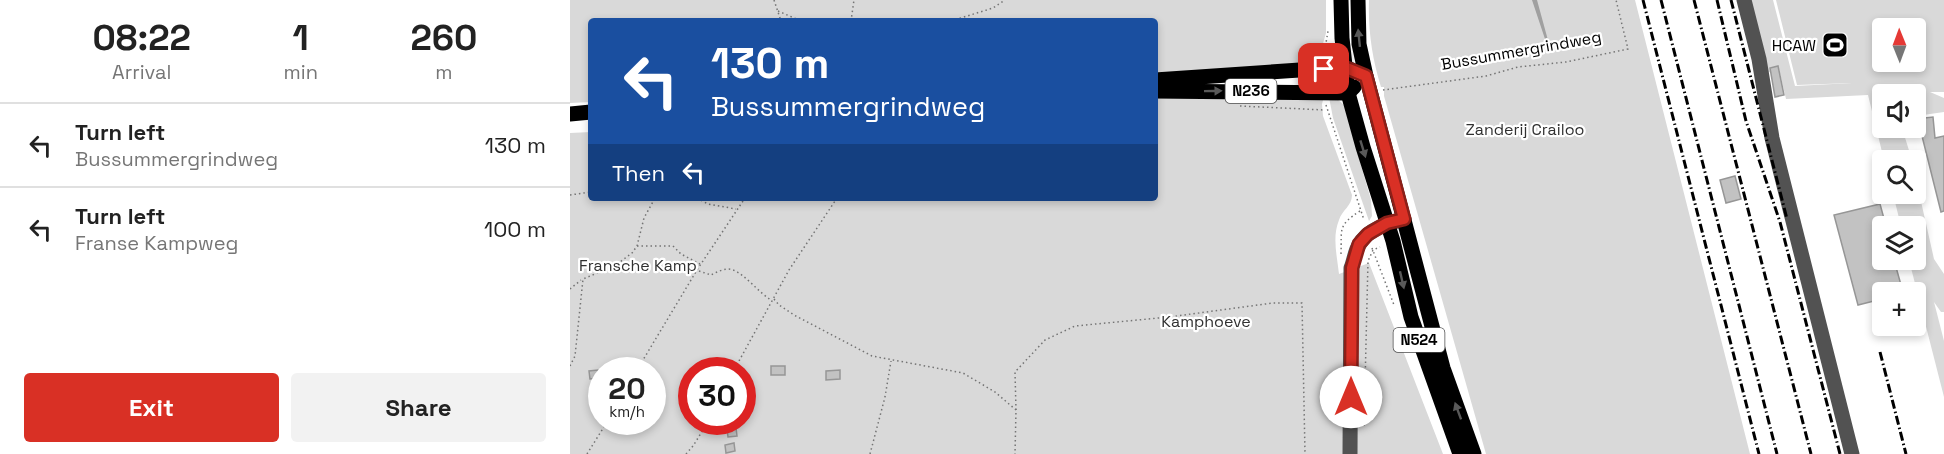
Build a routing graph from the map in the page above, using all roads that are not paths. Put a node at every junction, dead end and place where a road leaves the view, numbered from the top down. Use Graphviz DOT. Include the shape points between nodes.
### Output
graph roads {
  1 [pos="1341,0"];
  2 [pos="1358,0"];
  3 [pos="1744,0"];
  4 [pos="1344,67"];
  5 [pos="1366,76"];
  6 [pos="1158,80"];
  7 [pos="1158,91"];
  8 [pos="1348,93"];
  9 [pos="588,112"];
  10 [pos="570,114"];
  11 [pos="1404,219"];
  12 [pos="1387,223"];
  13 [pos="1350,454"];
  14 [pos="1460,454"];
  15 [pos="1474,454"];
  16 [pos="1852,454"];
  1 -- 4 [label="main road"];
  5 -- 2 [label="main road, one-way" via="1358,36"];
  3 -- 16 [label="street" via="1772,138"];
  4 -- 5 [label="main road, N236"];
  4 -- 6 [label="main road, N236"];
  4 -- 8 [label="main road"];
  5 -- 8 [label="main road"];
  5 -- 11 [label="main road, N524"];
  7 -- 8 [label="main road, N236, one-way"];
  8 -- 12 [label="main road, N524, one-way"];
  9 -- 10 [label="main road"];
  11 -- 12 [label="street"];
  15 -- 11 [label="main road, N524, one-way" via="1443,368"];
  12 -- 13 [label="street" via="1359,244 1352,268"];
  12 -- 14 [label="main road, N524, one-way" via="1411,317"];
}
